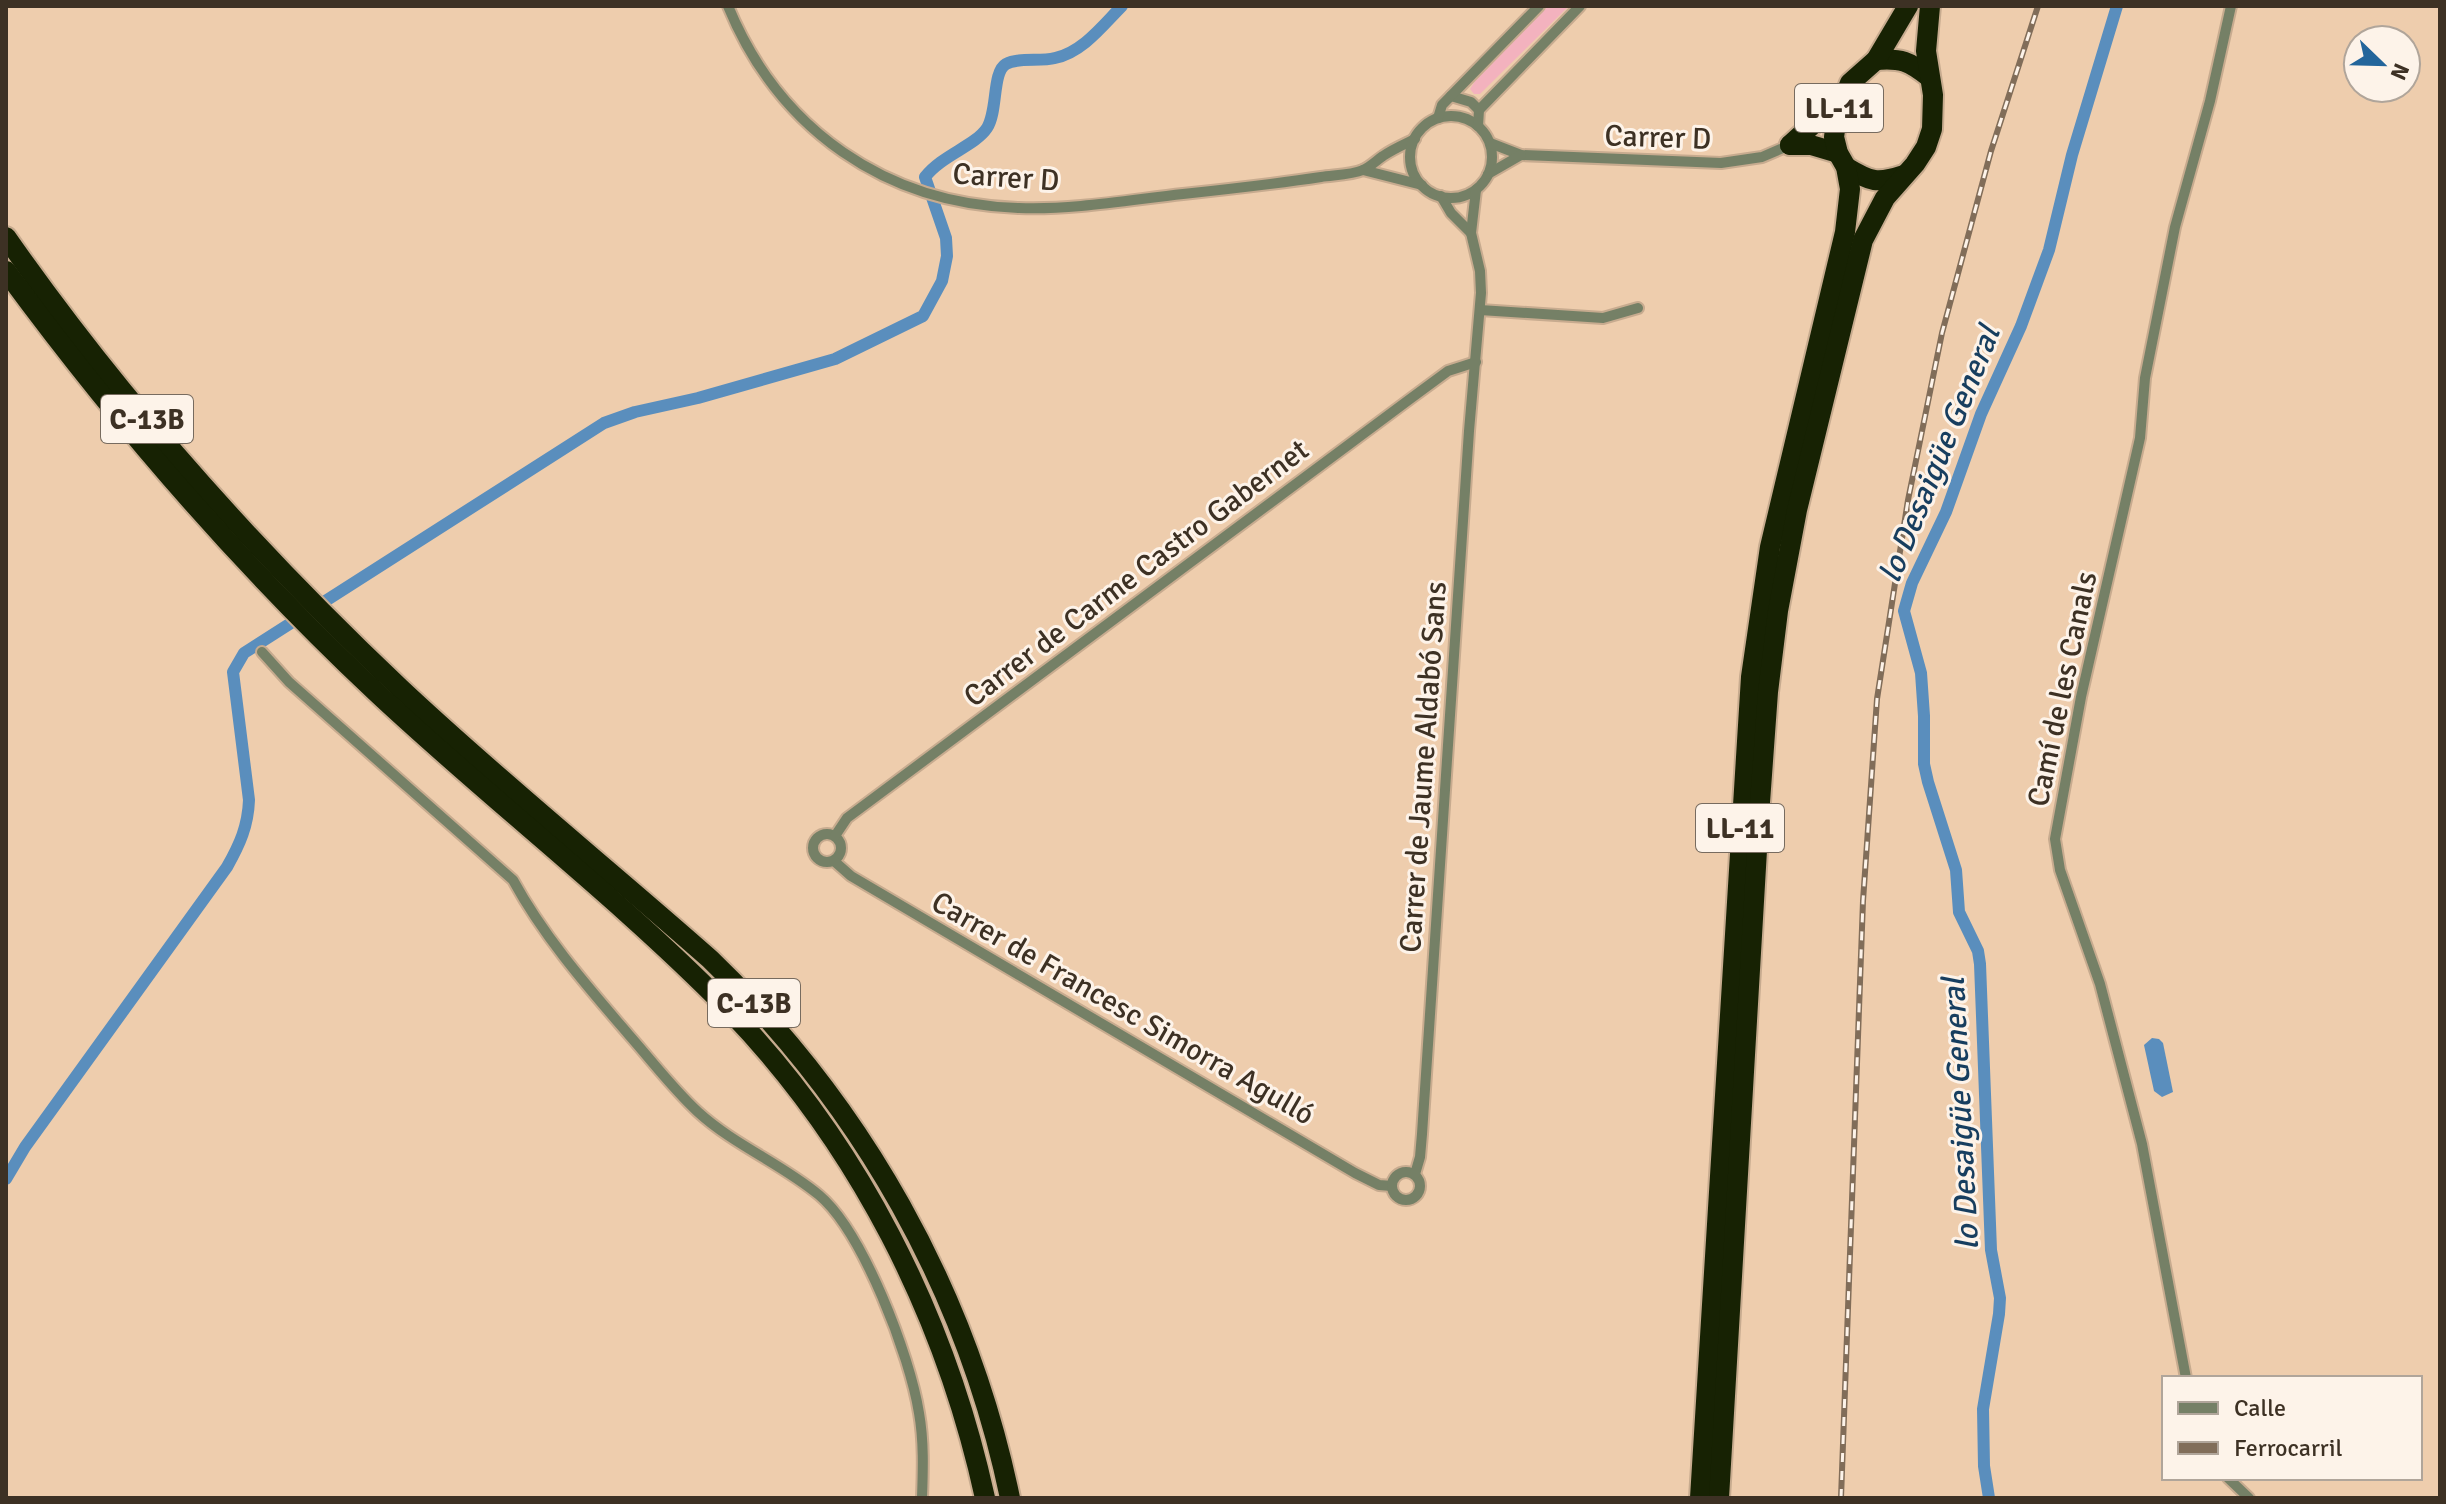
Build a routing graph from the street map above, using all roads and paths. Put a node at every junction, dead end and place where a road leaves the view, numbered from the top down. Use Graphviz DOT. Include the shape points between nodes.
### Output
graph roads {
  1 [pos="728,6"];
  2 [pos="1539,6"];
  3 [pos="1580,6"];
  4 [pos="1908,6"];
  5 [pos="1930,6"];
  6 [pos="2231,6"];
  7 [pos="1876,60"];
  8 [pos="1929,77"];
  9 [pos="1451,96"];
  10 [pos="1843,97"];
  11 [pos="1479,110"];
  12 [pos="1438,118"];
  13 [pos="1478,126"];
  14 [pos="1415,139"];
  15 [pos="1490,143"];
  16 [pos="1790,145"];
  17 [pos="1521,155"];
  18 [pos="1842,160"];
  19 [pos="1363,170"];
  20 [pos="1488,174"];
  21 [pos="1904,175"];
  22 [pos="1422,185"];
  23 [pos="1476,190"];
  24 [pos="1441,196"];
  25 [pos="1471,233"];
  26 [pos="6,237"];
  27 [pos="6,271"];
  28 [pos="1638,308"];
  29 [pos="1480,310"];
  30 [pos="1476,362"];
  31 [pos="294,597"];
  32 [pos="327,630"];
  33 [pos="262,652"];
  34 [pos="835,836"];
  35 [pos="834,861"];
  36 [pos="1415,1174"];
  37 [pos="1392,1186"];
  38 [pos="2186,1376"];
  39 [pos="2230,1480"];
  40 [pos="922,1498"];
  41 [pos="985,1498"];
  42 [pos="1010,1498"];
  43 [pos="1700,1498"];
  44 [pos="1719,1498"];
  45 [pos="2249,1498"];
  1 -- 19 [label="street, Carrer D" via="762,69 815,131 843,153 920,193 1023,208"];
  2 -- 9 [label="street"];
  3 -- 11 [label="street"];
  4 -- 7 [label="highway, LL-11"];
  5 -- 8 [label="highway, LL-11"];
  6 -- 38 [label="street, Camí de les Canals" via="2175,227 2145,378 2140,438 2081,697 2055,839 2139,1132"];
  7 -- 8 [label="highway, LL-11" via="1911,63"];
  7 -- 10 [label="highway, LL-11" via="1850,83"];
  8 -- 21 [label="highway, LL-11" via="1932,129 1926,147"];
  9 -- 11 [label="street"];
  9 -- 12 [label="street"];
  10 -- 16 [label="highway"];
  10 -- 18 [label="highway, LL-11" via="1834,137"];
  11 -- 13 [label="street"];
  12 -- 13 [label="street" via="1463,118"];
  12 -- 14 [label="street"];
  13 -- 15 [label="street"];
  14 -- 19 [label="street, Carrer D"];
  14 -- 22 [label="street" via="1411,162"];
  15 -- 17 [label="street, Carrer D"];
  15 -- 20 [label="street"];
  16 -- 17 [label="street, Carrer D" via="1762,157 1721,163"];
  16 -- 18 [label="highway" via="1811,145"];
  17 -- 20 [label="street"];
  18 -- 21 [label="highway, LL-11" via="1868,180 1884,182"];
  18 -- 43 [label="highway, LL-11" via="1850,189 1845,232 1770,547 1751,677"];
  19 -- 22 [label="street, Carrer D"];
  20 -- 23 [label="street"];
  21 -- 44 [label="highway, LL-11" via="1877,209 1857,260 1778,611 1759,816"];
  22 -- 24 [label="street"];
  23 -- 24 [label="street" via="1459,197"];
  23 -- 25 [label="street"];
  24 -- 25 [label="street"];
  25 -- 29 [label="street, Carrer de Jaume Aldabó Sans" via="1480,271"];
  26 -- 31 [label="highway, C-13B" via="126,394"];
  27 -- 31 [label="highway, C-13B" via="156,462"];
  28 -- 29 [label="street" via="1603,318"];
  29 -- 30 [label="street, Carrer de Jaume Aldabó Sans"];
  30 -- 34 [label="street, Carrer de Carme Castro Gabernet" via="1448,371 847,818"];
  30 -- 36 [label="street, Carrer de Jaume Aldabó Sans"];
  31 -- 32 [label="highway, C-13B"];
  32 -- 41 [label="highway, C-13B" via="427,739 692,974 795,1086 865,1189 913,1280 957,1392"];
  32 -- 42 [label="highway, C-13B" via="710,959 833,1097 903,1208 951,1306 987,1404"];
  33 -- 40 [label="street" via="289,682 513,880 571,966 700,1114 822,1197 849,1229 890,1317 916,1394"];
  34 -- 35 [label="street" via="841,846"];
  34 -- 35 [label="street" via="821,835 813,846 817,858"];
  35 -- 37 [label="street, Carrer de Francesc Simorra Agulló" via="851,876 1355,1173"];
  36 -- 37 [label="street" via="1397,1174"];
  36 -- 37 [label="street" via="1420,1187 1413,1198 1399,1198"];
  39 -- 45 [label="street"];
}
